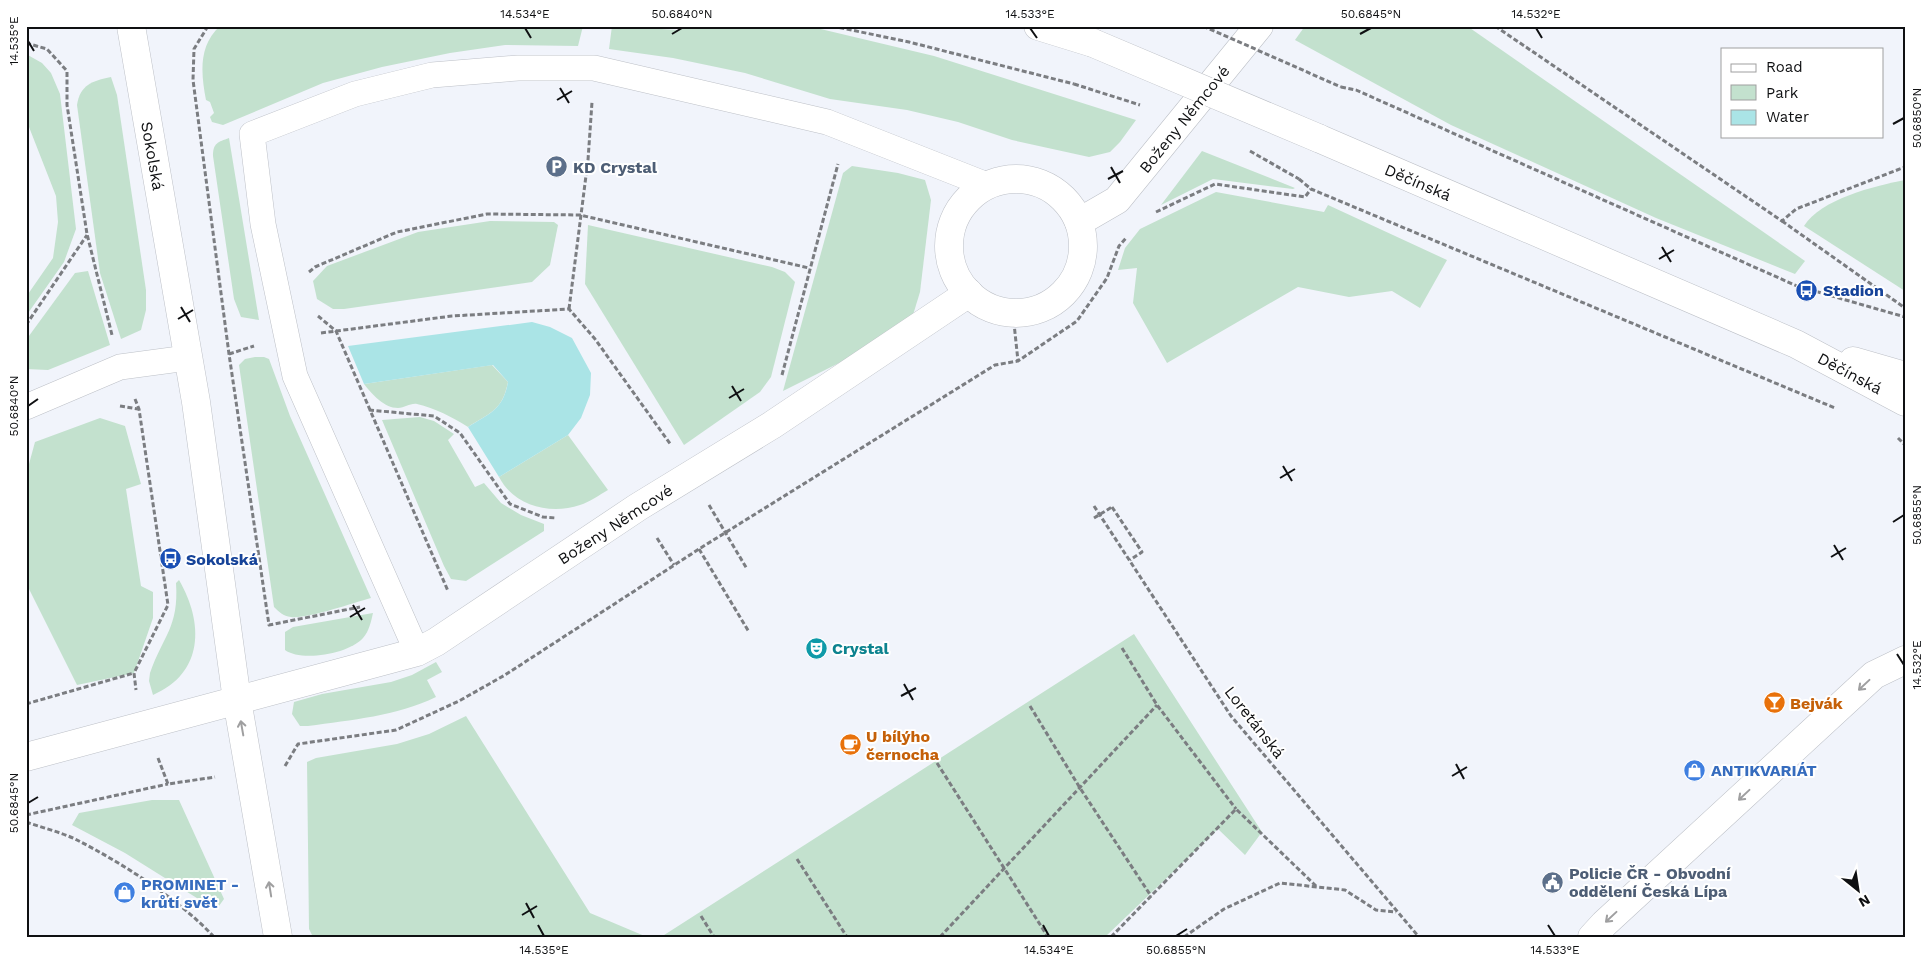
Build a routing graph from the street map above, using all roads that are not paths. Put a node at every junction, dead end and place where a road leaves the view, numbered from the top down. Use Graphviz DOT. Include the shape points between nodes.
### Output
graph roads {
  1 [pos="131,26"];
  2 [pos="1038,26"];
  3 [pos="1259,26"];
  4 [pos="987,185"];
  5 [pos="1079,222"];
  6 [pos="969,293"];
  7 [pos="1796,344"];
  8 [pos="187,358"];
  9 [pos="1905,376"];
  10 [pos="1905,402"];
  11 [pos="26,407"];
  12 [pos="418,652"];
  13 [pos="1905,660"];
  14 [pos="237,700"];
  15 [pos="26,757"];
  16 [pos="278,937"];
  17 [pos="1592,937"];
  1 -- 8 [label="street, Sokolská"];
  2 -- 7 [label="street, Děčínská, bridge" via="1094,43"];
  3 -- 5 [label="street, Boženy Němcové" via="1118,200"];
  4 -- 5 [label="street" via="1008,178 1030,180 1051,188 1068,203"];
  4 -- 6 [label="street" via="968,197 955,216 948,237 949,260 958,280"];
  4 -- 12 [label="lane" via="826,122 594,68 518,68 432,75 355,94 252,134 263,224 295,376"];
  5 -- 6 [label="street" via="1083,244 1080,266 1070,286 1054,301 1035,311 1013,314 991,309"];
  6 -- 12 [label="street, Boženy Němcové" via="772,425"];
  7 -- 9 [label="street, Děčínská"];
  7 -- 10 [label="street, Děčínská"];
  8 -- 11 [label="lane" via="120,367"];
  8 -- 14 [label="street, Sokolská" via="196,402"];
  12 -- 14 [label="street, Boženy Němcové"];
  13 -- 17 [label="street, one-way" via="1874,675"];
  14 -- 15 [label="street"];
  16 -- 14 [label="street, Sokolská, one-way"];
}
